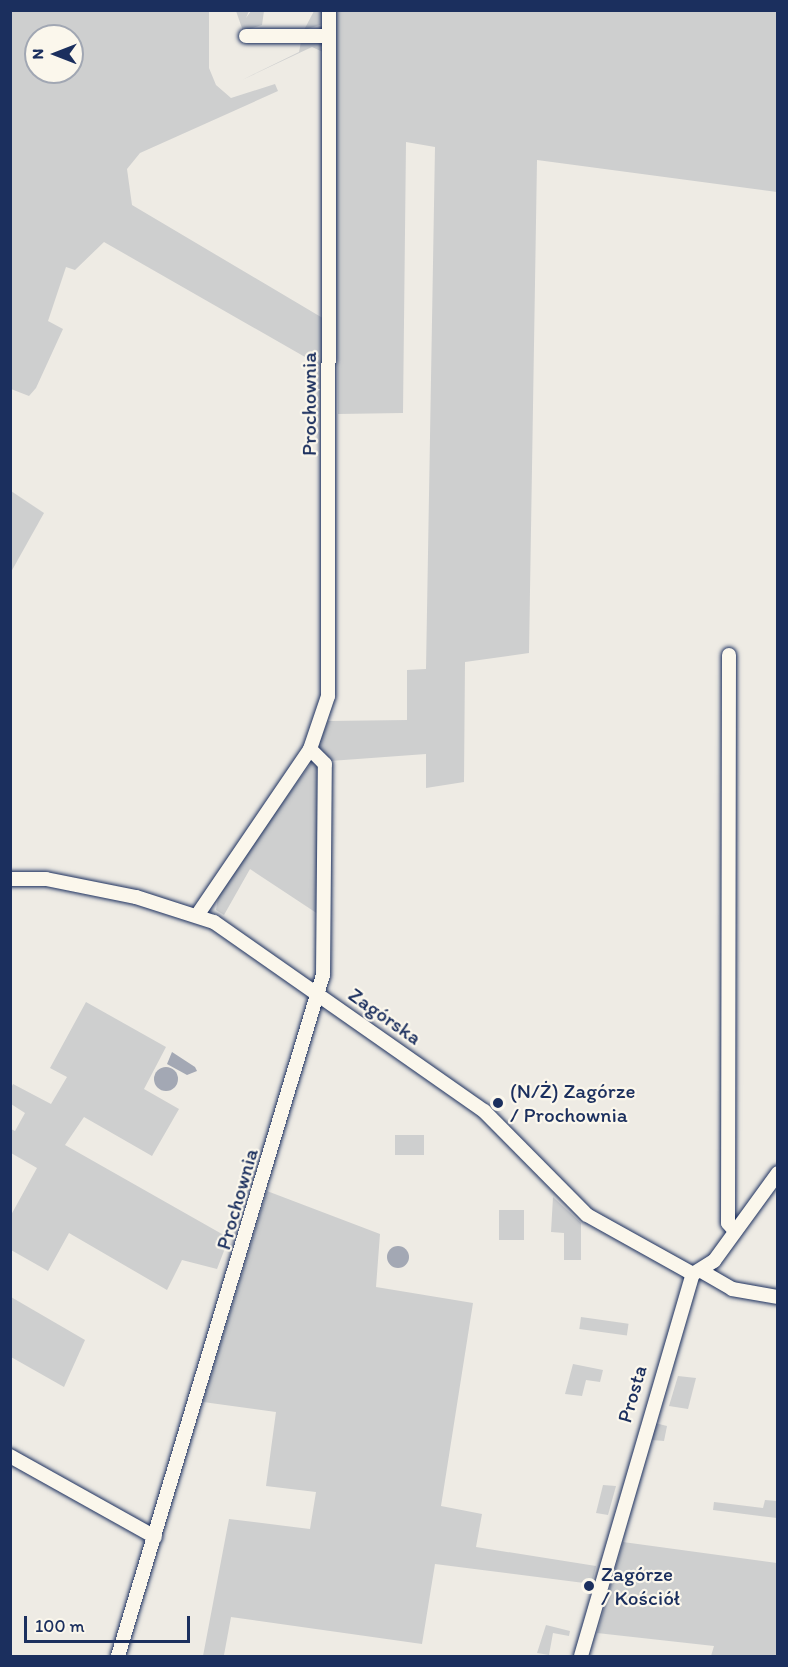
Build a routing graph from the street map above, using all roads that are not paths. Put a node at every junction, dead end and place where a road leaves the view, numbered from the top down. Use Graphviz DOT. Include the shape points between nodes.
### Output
graph roads {
  1 [pos="329,10"];
  2 [pos="246,36"];
  3 [pos="329,36"];
  4 [pos="729,655"];
  5 [pos="310,749"];
  6 [pos="10,879"];
  7 [pos="198,914"];
  8 [pos="318,994"];
  9 [pos="777,1173"];
  10 [pos="735,1230"];
  11 [pos="698,1273"];
  12 [pos="777,1297"];
  13 [pos="10,1456"];
  14 [pos="155,1537"];
  15 [pos="118,1656"];
  16 [pos="580,1656"];
  1 -- 3 [label="street, Prochownia"];
  2 -- 3 [label="street"];
  3 -- 5 [label="street, Prochownia" via="329,679 325,713"];
  4 -- 10 [label="street" via="728,1223"];
  5 -- 7 [label="street, Prochownia"];
  5 -- 8 [label="street, Prochownia" via="325,764 323,975"];
  6 -- 7 [label="street, Zagórska" via="46,879"];
  7 -- 8 [label="street, Zagórska"];
  8 -- 11 [label="street, Zagórska" via="484,1112 587,1215"];
  8 -- 14 [label="street, Prochownia"];
  9 -- 10 [label="street, Prosta"];
  10 -- 11 [label="street, Prosta"];
  11 -- 12 [label="street, Zagórska" via="732,1289"];
  11 -- 16 [label="street, Prosta" via="674,1322"];
  13 -- 14 [label="street"];
  14 -- 15 [label="street, Prochownia"];
}
